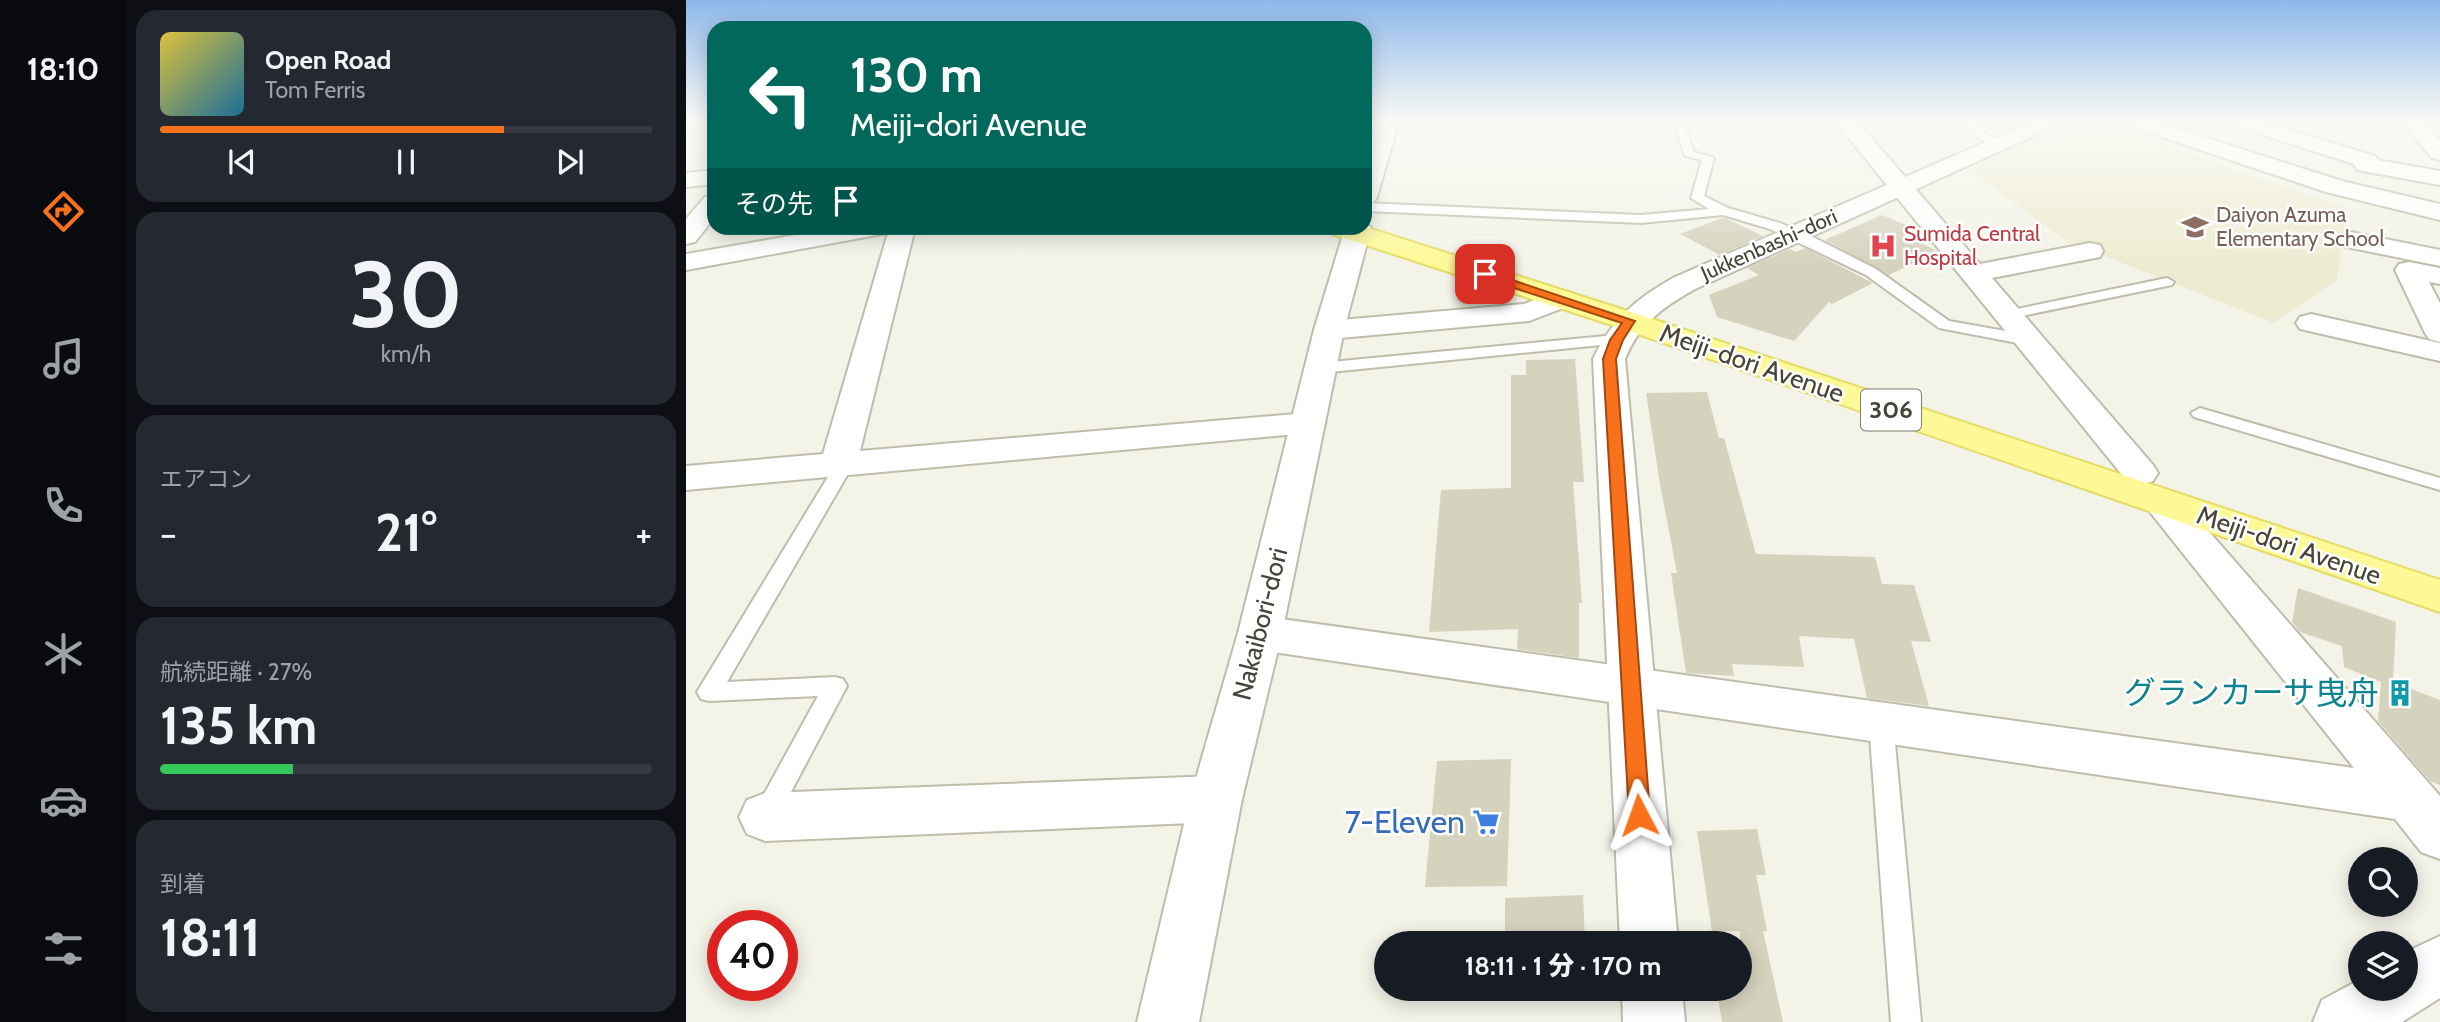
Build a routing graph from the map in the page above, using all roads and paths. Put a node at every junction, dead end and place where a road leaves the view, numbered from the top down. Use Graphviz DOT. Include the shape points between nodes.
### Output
graph roads {
  1 [pos="1705,169"];
  2 [pos="1886,169"];
  3 [pos="1943,169"];
  4 [pos="2278,169"];
  5 [pos="2382,169"];
  6 [pos="707,178"];
  7 [pos="2440,178"];
  8 [pos="686,180"];
  9 [pos="1901,187"];
  10 [pos="707,210"];
  11 [pos="1724,211"];
  12 [pos="2440,212"];
  13 [pos="1372,218"];
  14 [pos="1372,223"];
  15 [pos="1372,224"];
  16 [pos="1795,234"];
  17 [pos="838,235"];
  18 [pos="900,235"];
  19 [pos="1354,235"];
  20 [pos="686,236"];
  21 [pos="2351,240"];
  22 [pos="2090,251"];
  23 [pos="2440,258"];
  24 [pos="686,262"];
  25 [pos="1974,273"];
  26 [pos="2440,276"];
  27 [pos="2167,282"];
  28 [pos="1561,299"];
  29 [pos="2007,315"];
  30 [pos="1630,323"];
  31 [pos="2311,323"];
  32 [pos="2440,333"];
  33 [pos="2028,340"];
  34 [pos="1325,349"];
  35 [pos="2440,352"];
  36 [pos="2200,413"];
  37 [pos="1307,423"];
  38 [pos="839,463"];
  39 [pos="686,478"];
  40 [pos="2440,484"];
  41 [pos="2152,488"];
  42 [pos="2440,572"];
  43 [pos="2440,596"];
  44 [pos="1260,633"];
  45 [pos="1631,687"];
  46 [pos="1881,722"];
  47 [pos="1216,799"];
  48 [pos="2422,804"];
  49 [pos="765,817"];
  50 [pos="1647,931"];
  51 [pos="2440,965"];
  52 [pos="2418,978"];
  53 [pos="1653,1001"];
  54 [pos="2380,1001"];
  55 [pos="1168,1022"];
  56 [pos="1654,1022"];
  57 [pos="1906,1022"];
  58 [pos="2344,1022"];
  1 -- 11 [label="lane" via="1697,198"];
  2 -- 9 [label="street"];
  3 -- 9 [label="street, Jukkenbashi-dori"];
  4 -- 12 [label="street"];
  5 -- 7 [label="street"];
  6 -- 8 [label="street"];
  9 -- 16 [label="street, Jukkenbashi-dori"];
  9 -- 25 [label="street"];
  10 -- 20 [label="street"];
  11 -- 13 [label="lane" via="1642,219 1591,215"];
  11 -- 16 [label="lane"];
  14 -- 30 [label="main road, Meiji-dori Avenue / 306"];
  15 -- 28 [label="main road, Meiji-dori Avenue / 306"];
  16 -- 30 [label="street, Jukkenbashi-dori" via="1685,283"];
  16 -- 33 [label="lane" via="1871,272 1944,325"];
  17 -- 24 [label="street"];
  18 -- 38 [label="street"];
  19 -- 34 [label="street, Nakaibori-dori"];
  21 -- 23 [label="street"];
  22 -- 25 [label="street"];
  25 -- 29 [label="street"];
  26 -- 32 [label="street" via="2409,270"];
  27 -- 29 [label="lane"];
  28 -- 30 [label="main road, Meiji-dori Avenue / 306"];
  28 -- 34 [label="street" via="1529,312"];
  29 -- 33 [label="street"];
  30 -- 34 [label="lane"];
  30 -- 41 [label="main road, Meiji-dori Avenue / 306"];
  30 -- 45 [label="street" via="1609,359"];
  31 -- 35 [label="street"];
  33 -- 41 [label="street"];
  34 -- 37 [label="street, Nakaibori-dori"];
  36 -- 40 [label="lane"];
  37 -- 38 [label="street"];
  37 -- 44 [label="street, Nakaibori-dori"];
  38 -- 39 [label="street"];
  38 -- 49 [label="lane" via="840,472 709,692 835,686"];
  41 -- 42 [label="main road, Meiji-dori Avenue / 306"];
  41 -- 43 [label="main road, Meiji-dori Avenue / 306"];
  41 -- 48 [label="street"];
  44 -- 45 [label="street"];
  44 -- 47 [label="street, Nakaibori-dori"];
  45 -- 46 [label="street"];
  45 -- 50 [label="street"];
  46 -- 48 [label="street"];
  46 -- 57 [label="lane"];
  47 -- 49 [label="street"];
  47 -- 55 [label="street, Nakaibori-dori"];
  51 -- 52 [label="street"];
  53 -- 56 [label="street"];
  54 -- 58 [label="street"];
}
